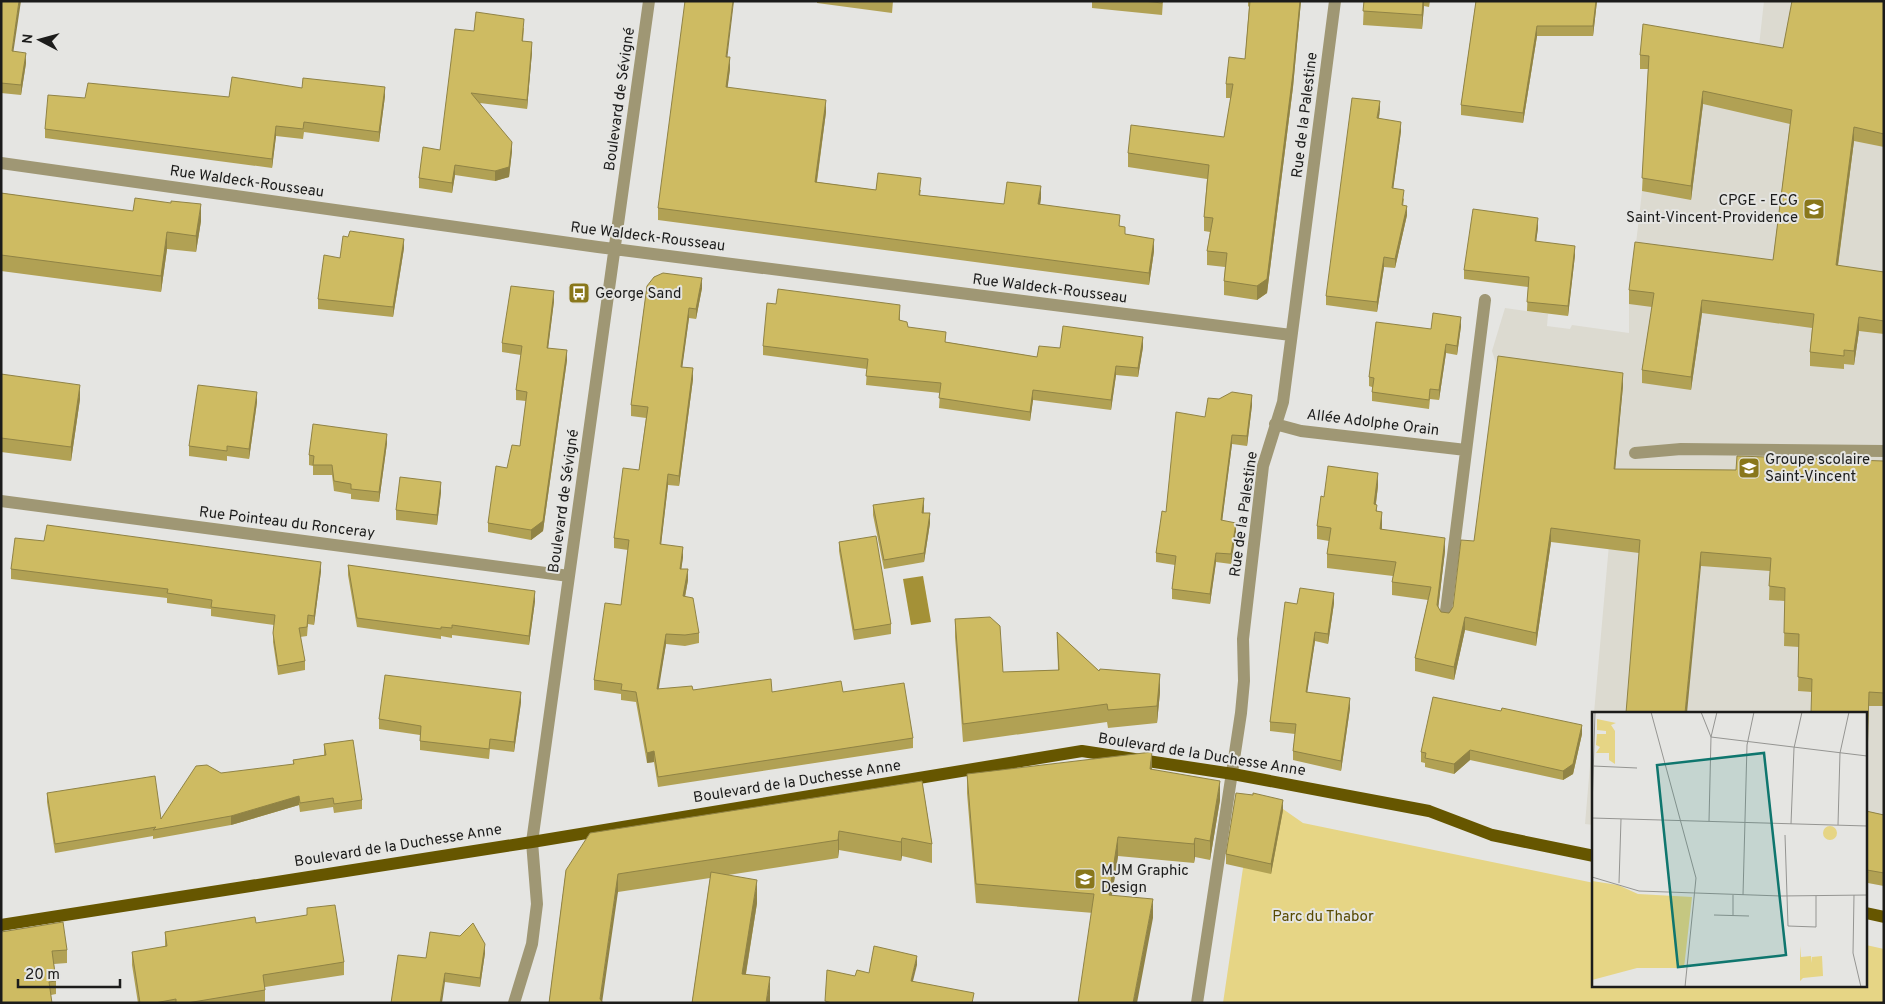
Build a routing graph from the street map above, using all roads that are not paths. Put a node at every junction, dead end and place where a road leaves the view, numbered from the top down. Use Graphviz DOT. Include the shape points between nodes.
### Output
graph roads {
  1 [pos="649,1"];
  2 [pos="1335,1"];
  3 [pos="1,163"];
  4 [pos="615,249"];
  5 [pos="1485,300"];
  6 [pos="1291,336"];
  7 [pos="1275,424"];
  8 [pos="1466,450"];
  9 [pos="1884,451"];
  10 [pos="1635,453"];
  11 [pos="1,501"];
  12 [pos="569,576"];
  13 [pos="1445,619"];
  14 [pos="1233,774"];
  15 [pos="532,842"];
  16 [pos="1592,856"];
  17 [pos="1868,913"];
  18 [pos="1884,916"];
  19 [pos="1,925"];
  20 [pos="514,1003"];
  21 [pos="1197,1003"];
  1 -- 4 [label="street, Boulevard de Sévigné"];
  2 -- 6 [label="street, Rue de la Palestine"];
  3 -- 4 [label="street, Rue Waldeck-Rousseau"];
  4 -- 6 [label="street, Rue Waldeck-Rousseau"];
  4 -- 12 [label="street, Boulevard de Sévigné"];
  5 -- 8 [label="street"];
  6 -- 7 [label="street, Rue de la Palestine" via="1283,402"];
  7 -- 8 [label="street, Allée Adolphe Orain"];
  7 -- 14 [label="street, Rue de la Palestine" via="1263,466 1243,639 1244,681"];
  8 -- 13 [label="street"];
  9 -- 10 [label="street" via="1681,450"];
  11 -- 12 [label="street, Rue Pointeau du Ronceray"];
  12 -- 15 [label="street, Boulevard de Sévigné"];
  14 -- 15 [label="main road, Boulevard de la Duchesse Anne" via="1082,751"];
  14 -- 16 [label="main road, Boulevard de la Duchesse Anne" via="1429,811 1492,835"];
  14 -- 21 [label="street, Rue de la Palestine"];
  15 -- 19 [label="main road, Boulevard de la Duchesse Anne"];
  15 -- 20 [label="street, Boulevard de Sévigné" via="537,904 532,944"];
  17 -- 18 [label="main road"];
}
